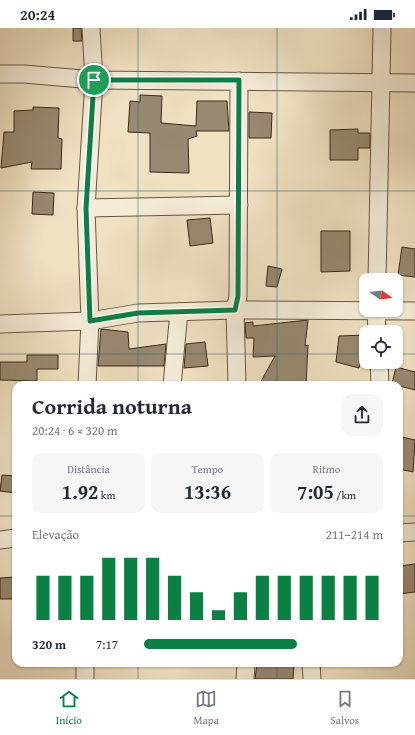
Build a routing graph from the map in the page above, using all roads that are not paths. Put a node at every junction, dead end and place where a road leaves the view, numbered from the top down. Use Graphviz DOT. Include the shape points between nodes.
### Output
graph roads {
  1 [pos="91,28"];
  2 [pos="382,28"];
  3 [pos="0,74"];
  4 [pos="94,80"];
  5 [pos="239,80"];
  6 [pos="381,82"];
  7 [pos="415,83"];
  8 [pos="239,205"];
  9 [pos="86,208"];
  10 [pos="377,273"];
  11 [pos="235,310"];
  12 [pos="359,311"];
  13 [pos="403,311"];
  14 [pos="415,311"];
  15 [pos="179,312"];
  16 [pos="90,321"];
  17 [pos="0,324"];
  18 [pos="379,369"];
  19 [pos="87,381"];
  20 [pos="172,381"];
  21 [pos="238,381"];
  22 [pos="380,381"];
  23 [pos="415,532"];
  24 [pos="403,533"];
  25 [pos="12,538"];
  26 [pos="0,540"];
  27 [pos="85,667"];
  28 [pos="246,667"];
  29 [pos="312,667"];
  30 [pos="85,679"];
  31 [pos="245,679"];
  32 [pos="312,679"];
  1 -- 4 [label="street"];
  2 -- 6 [label="street"];
  3 -- 4 [label="street"];
  4 -- 5 [label="street"];
  4 -- 9 [label="street"];
  5 -- 6 [label="street"];
  5 -- 8 [label="street"];
  6 -- 7 [label="street"];
  6 -- 10 [label="street"];
  8 -- 9 [label="street"];
  8 -- 11 [label="street" via="238,296"];
  9 -- 16 [label="street"];
  11 -- 12 [label="street"];
  11 -- 15 [label="street"];
  11 -- 21 [label="street"];
  13 -- 14 [label="street"];
  15 -- 16 [label="street" via="120,314"];
  15 -- 20 [label="street"];
  16 -- 17 [label="street"];
  16 -- 19 [label="street"];
  18 -- 22 [label="street"];
  23 -- 24 [label="street"];
  25 -- 26 [label="street"];
  27 -- 30 [label="street"];
  28 -- 31 [label="street"];
  29 -- 32 [label="street"];
}
